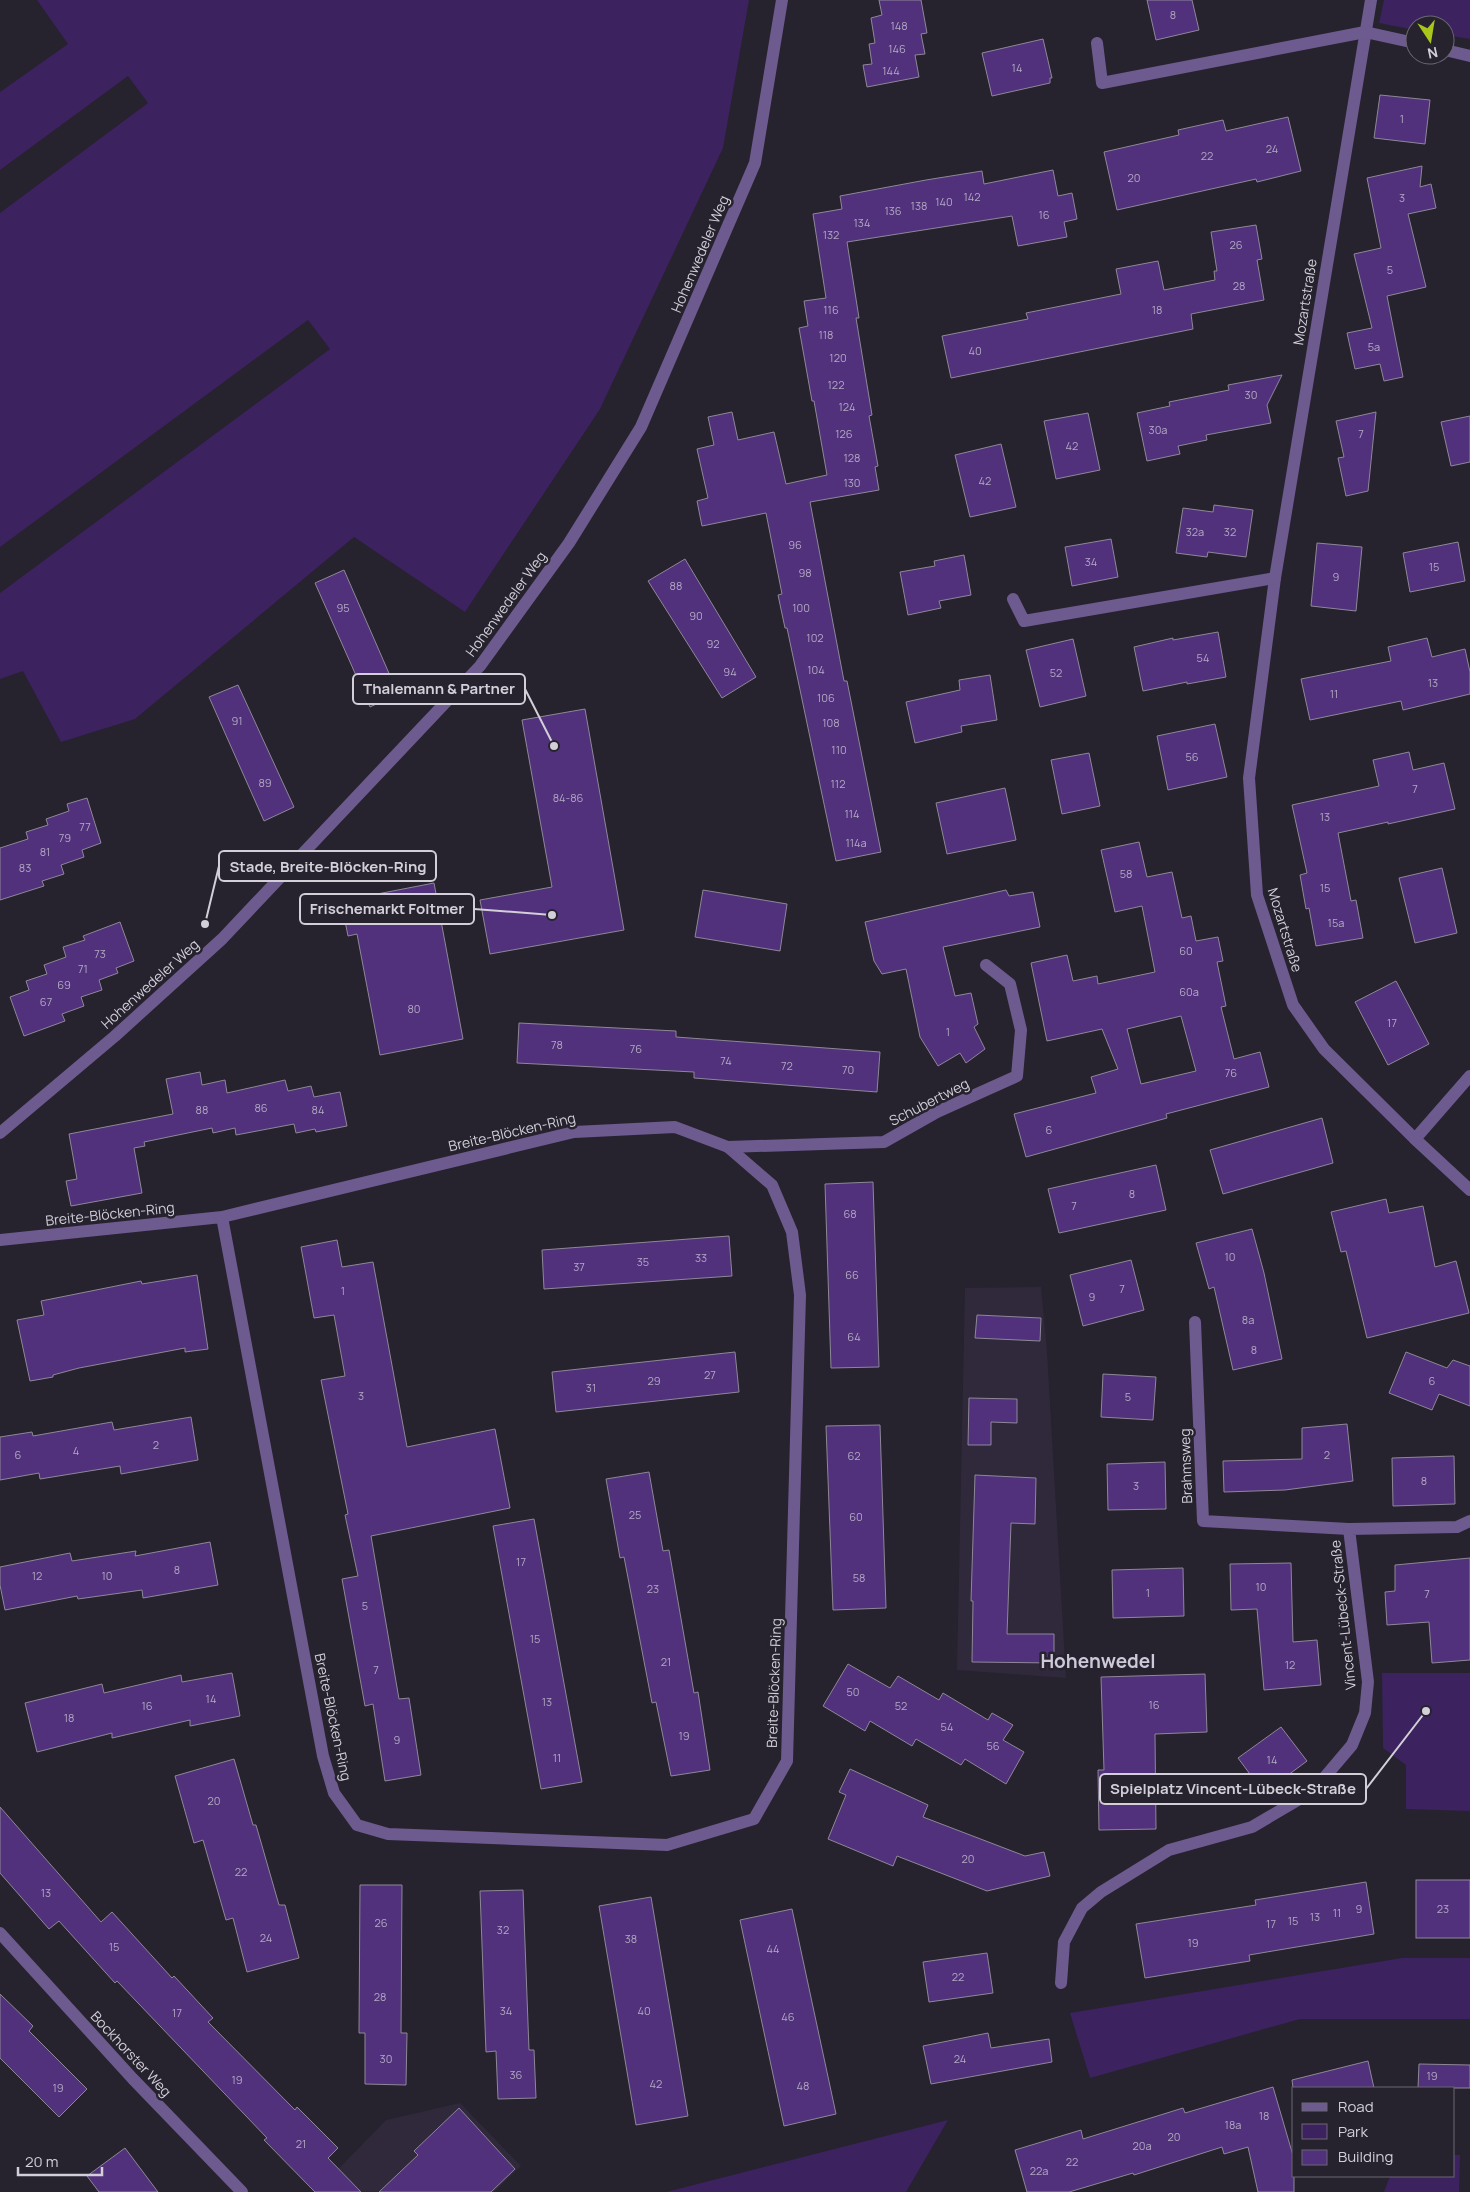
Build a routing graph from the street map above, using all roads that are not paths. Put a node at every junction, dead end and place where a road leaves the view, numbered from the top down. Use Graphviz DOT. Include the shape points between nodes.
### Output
graph roads {
  1 [pos="782,0"];
  2 [pos="1371,0"];
  3 [pos="1366,32"];
  4 [pos="1405,41"];
  5 [pos="1097,43"];
  6 [pos="1455,52"];
  7 [pos="1470,56"];
  8 [pos="1275,578"];
  9 [pos="1013,599"];
  10 [pos="986,965"];
  11 [pos="1470,1076"];
  12 [pos="0,1133"];
  13 [pos="1415,1139"];
  14 [pos="728,1147"];
  15 [pos="1470,1190"];
  16 [pos="222,1217"];
  17 [pos="0,1240"];
  18 [pos="1195,1322"];
  19 [pos="1470,1521"];
  20 [pos="1349,1529"];
  21 [pos="0,1933"];
  22 [pos="1061,1983"];
  23 [pos="242,2192"];
  1 -- 12 [label="street, Hohenwedeler Weg" via="755,163 641,427 570,542 480,666 222,939 115,1036"];
  2 -- 3 [label="street, Mozartstraße"];
  3 -- 4 [label="street"];
  3 -- 5 [label="street" via="1102,83"];
  3 -- 8 [label="street, Mozartstraße"];
  6 -- 7 [label="street"];
  8 -- 9 [label="street" via="1024,621"];
  8 -- 13 [label="street, Mozartstraße" via="1249,778 1257,895 1293,1005 1324,1049"];
  10 -- 14 [label="street, Schubertweg" via="1010,984 1021,1030 1018,1076 937,1112 884,1142"];
  11 -- 13 [label="street"];
  13 -- 15 [label="street, Mozartstraße"];
  14 -- 16 [label="street, Breite-Blöcken-Ring" via="674,1126 574,1132"];
  14 -- 16 [label="street, Breite-Blöcken-Ring" via="772,1185 792,1232 800,1294 787,1761 754,1819 667,1845 388,1834 357,1825 334,1793 323,1756"];
  16 -- 17 [label="street, Breite-Blöcken-Ring"];
  18 -- 20 [label="street, Brahmsweg" via="1202,1521"];
  19 -- 20 [label="street, Vincent-Lübeck-Straße" via="1457,1527"];
  20 -- 22 [label="street, Vincent-Lübeck-Straße" via="1368,1682 1365,1713 1352,1744 1313,1791 1252,1827 1169,1850 1101,1892 1082,1908 1064,1942"];
  21 -- 23 [label="street, Bockhorster Weg"];
}
